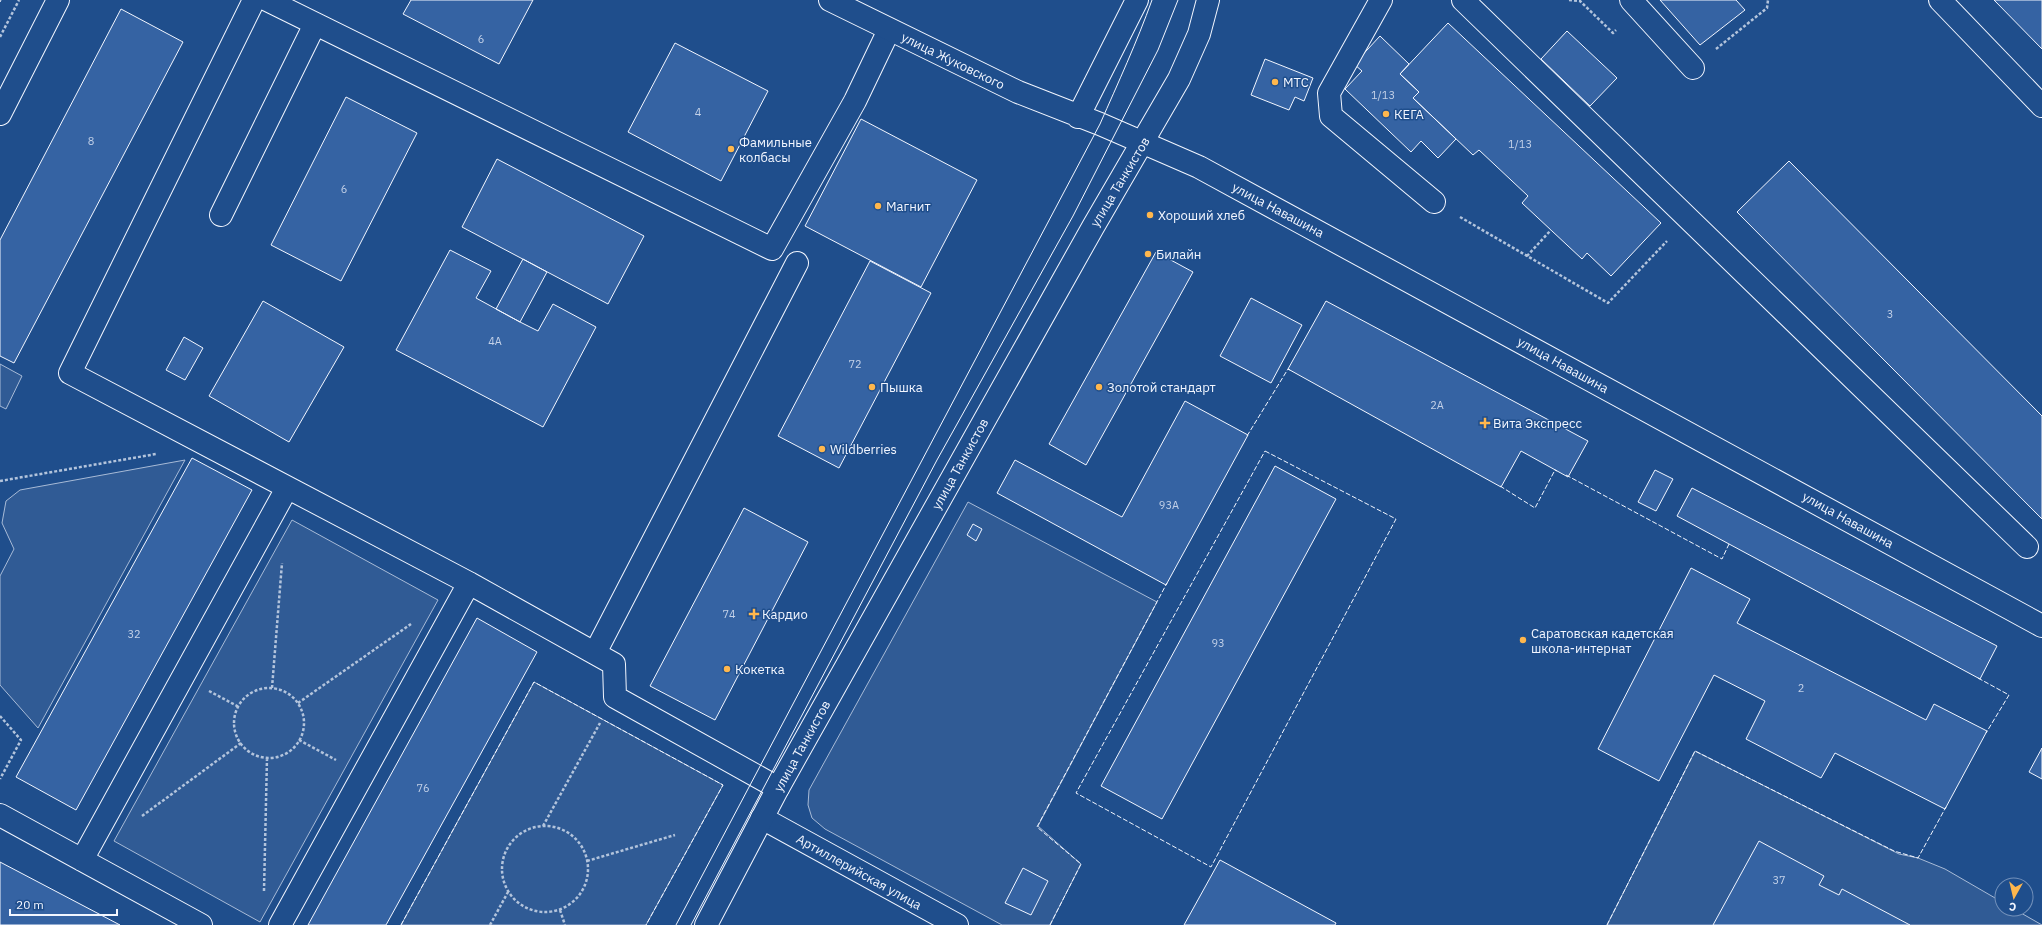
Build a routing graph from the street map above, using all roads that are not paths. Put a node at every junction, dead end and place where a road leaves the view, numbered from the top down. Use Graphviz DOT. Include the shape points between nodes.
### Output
graph roads {
  1 [pos="58,0"];
  2 [pos="254,0"];
  3 [pos="267,0"];
  4 [pos="830,0"];
  5 [pos="1136,0"];
  6 [pos="1208,0"];
  7 [pos="1381,0"];
  8 [pos="1463,0"];
  9 [pos="1631,0"];
  10 [pos="1940,0"];
  11 [pos="315,24"];
  12 [pos="889,30"];
  13 [pos="1693,68"];
  14 [pos="2042,106"];
  15 [pos="0,114"];
  16 [pos="1078,117"];
  17 [pos="1143,142"];
  18 [pos="1434,202"];
  19 [pos="221,215"];
  20 [pos="797,264"];
  21 [pos="287,488"];
  22 [pos="2027,547"];
  23 [pos="468,583"];
  24 [pos="2041,623"];
  25 [pos="594,653"];
  26 [pos="778,788"];
  27 [pos="0,815"];
  28 [pos="762,818"];
  29 [pos="82,860"];
  30 [pos="201,925"];
  31 [pos="280,925"];
  32 [pos="706,925"];
  33 [pos="957,925"];
  1 -- 15 [label="main road"];
  2 -- 21 [label="main road" via="70,373"];
  3 -- 11 [label="main road"];
  4 -- 12 [label="main road, улица Жуковского"];
  5 -- 16 [label="main road"];
  6 -- 17 [label="main road, улица Танкистов" via="1199,34"];
  7 -- 18 [label="main road" via="1329,92 1331,116"];
  8 -- 22 [label="main road"];
  9 -- 13 [label="main road"];
  10 -- 14 [label="main road"];
  11 -- 12 [label="main road" via="772,249 855,100"];
  11 -- 19 [label="main road"];
  12 -- 16 [label="main road, улица Жуковского" via="1018,92"];
  16 -- 17 [label="main road, улица Навашина"];
  17 -- 24 [label="main road, улица Навашина" via="1199,167"];
  17 -- 26 [label="main road, улица Танкистов"];
  20 -- 25 [label="main road"];
  21 -- 23 [label="main road"];
  21 -- 29 [label="main road"];
  23 -- 25 [label="main road"];
  23 -- 31 [label="main road"];
  25 -- 26 [label="main road" via="614,664 615,697"];
  26 -- 28 [label="main road, улица Танкистов"];
  27 -- 29 [label="main road"];
  28 -- 32 [label="main road, улица Танкистов"];
  28 -- 33 [label="main road, Артиллерийская улица"];
  29 -- 30 [label="main road"];
}
